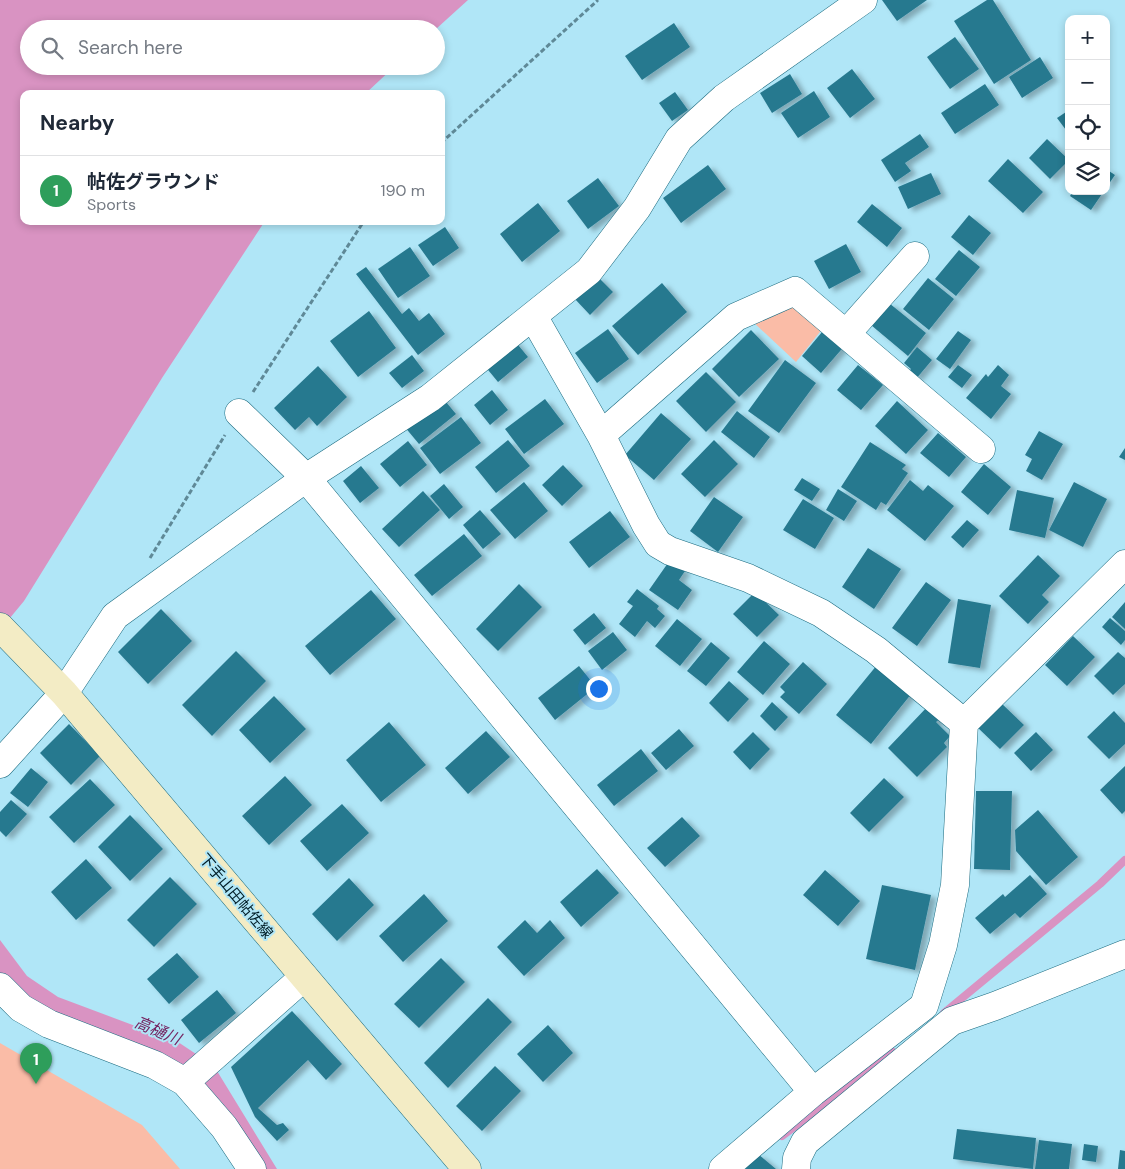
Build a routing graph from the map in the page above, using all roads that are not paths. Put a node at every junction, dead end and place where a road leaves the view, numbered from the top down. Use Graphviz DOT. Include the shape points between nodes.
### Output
graph roads {
  1 [pos="863,0"];
  2 [pos="915,256"];
  3 [pos="533,316"];
  4 [pos="846,334"];
  5 [pos="238,413"];
  6 [pos="601,435"];
  7 [pos="981,449"];
  8 [pos="306,478"];
  9 [pos="1125,564"];
  10 [pos="0,627"];
  11 [pos="64,693"];
  12 [pos="964,723"];
  13 [pos="0,764"];
  14 [pos="1125,954"];
  15 [pos="304,977"];
  16 [pos="0,987"];
  17 [pos="196,1072"];
  18 [pos="813,1092"];
  19 [pos="252,1169"];
  20 [pos="467,1169"];
  21 [pos="724,1169"];
  22 [pos="796,1169"];
  1 -- 3 [label="street" via="724,98 679,139 637,208 588,271"];
  2 -- 4 [label="street"];
  3 -- 6 [label="street"];
  3 -- 8 [label="street" via="430,398"];
  4 -- 6 [label="street" via="795,291 736,318"];
  4 -- 7 [label="street"];
  5 -- 8 [label="street"];
  6 -- 12 [label="street" via="658,544 748,578 821,613 876,650"];
  8 -- 11 [label="street" via="115,616"];
  8 -- 18 [label="street"];
  9 -- 12 [label="street"];
  10 -- 11 [label="main road, 下手山田帖佐線"];
  11 -- 13 [label="street"];
  11 -- 15 [label="main road, 下手山田帖佐線"];
  12 -- 18 [label="street" via="955,885 943,945 924,1006"];
  14 -- 22 [label="street" via="952,1021 805,1142 796,1158"];
  15 -- 17 [label="street"];
  15 -- 20 [label="main road, 下手山田帖佐線"];
  16 -- 17 [label="street" via="21,1008 49,1024 156,1065"];
  17 -- 19 [label="street" via="224,1127"];
  18 -- 21 [label="street"];
}
